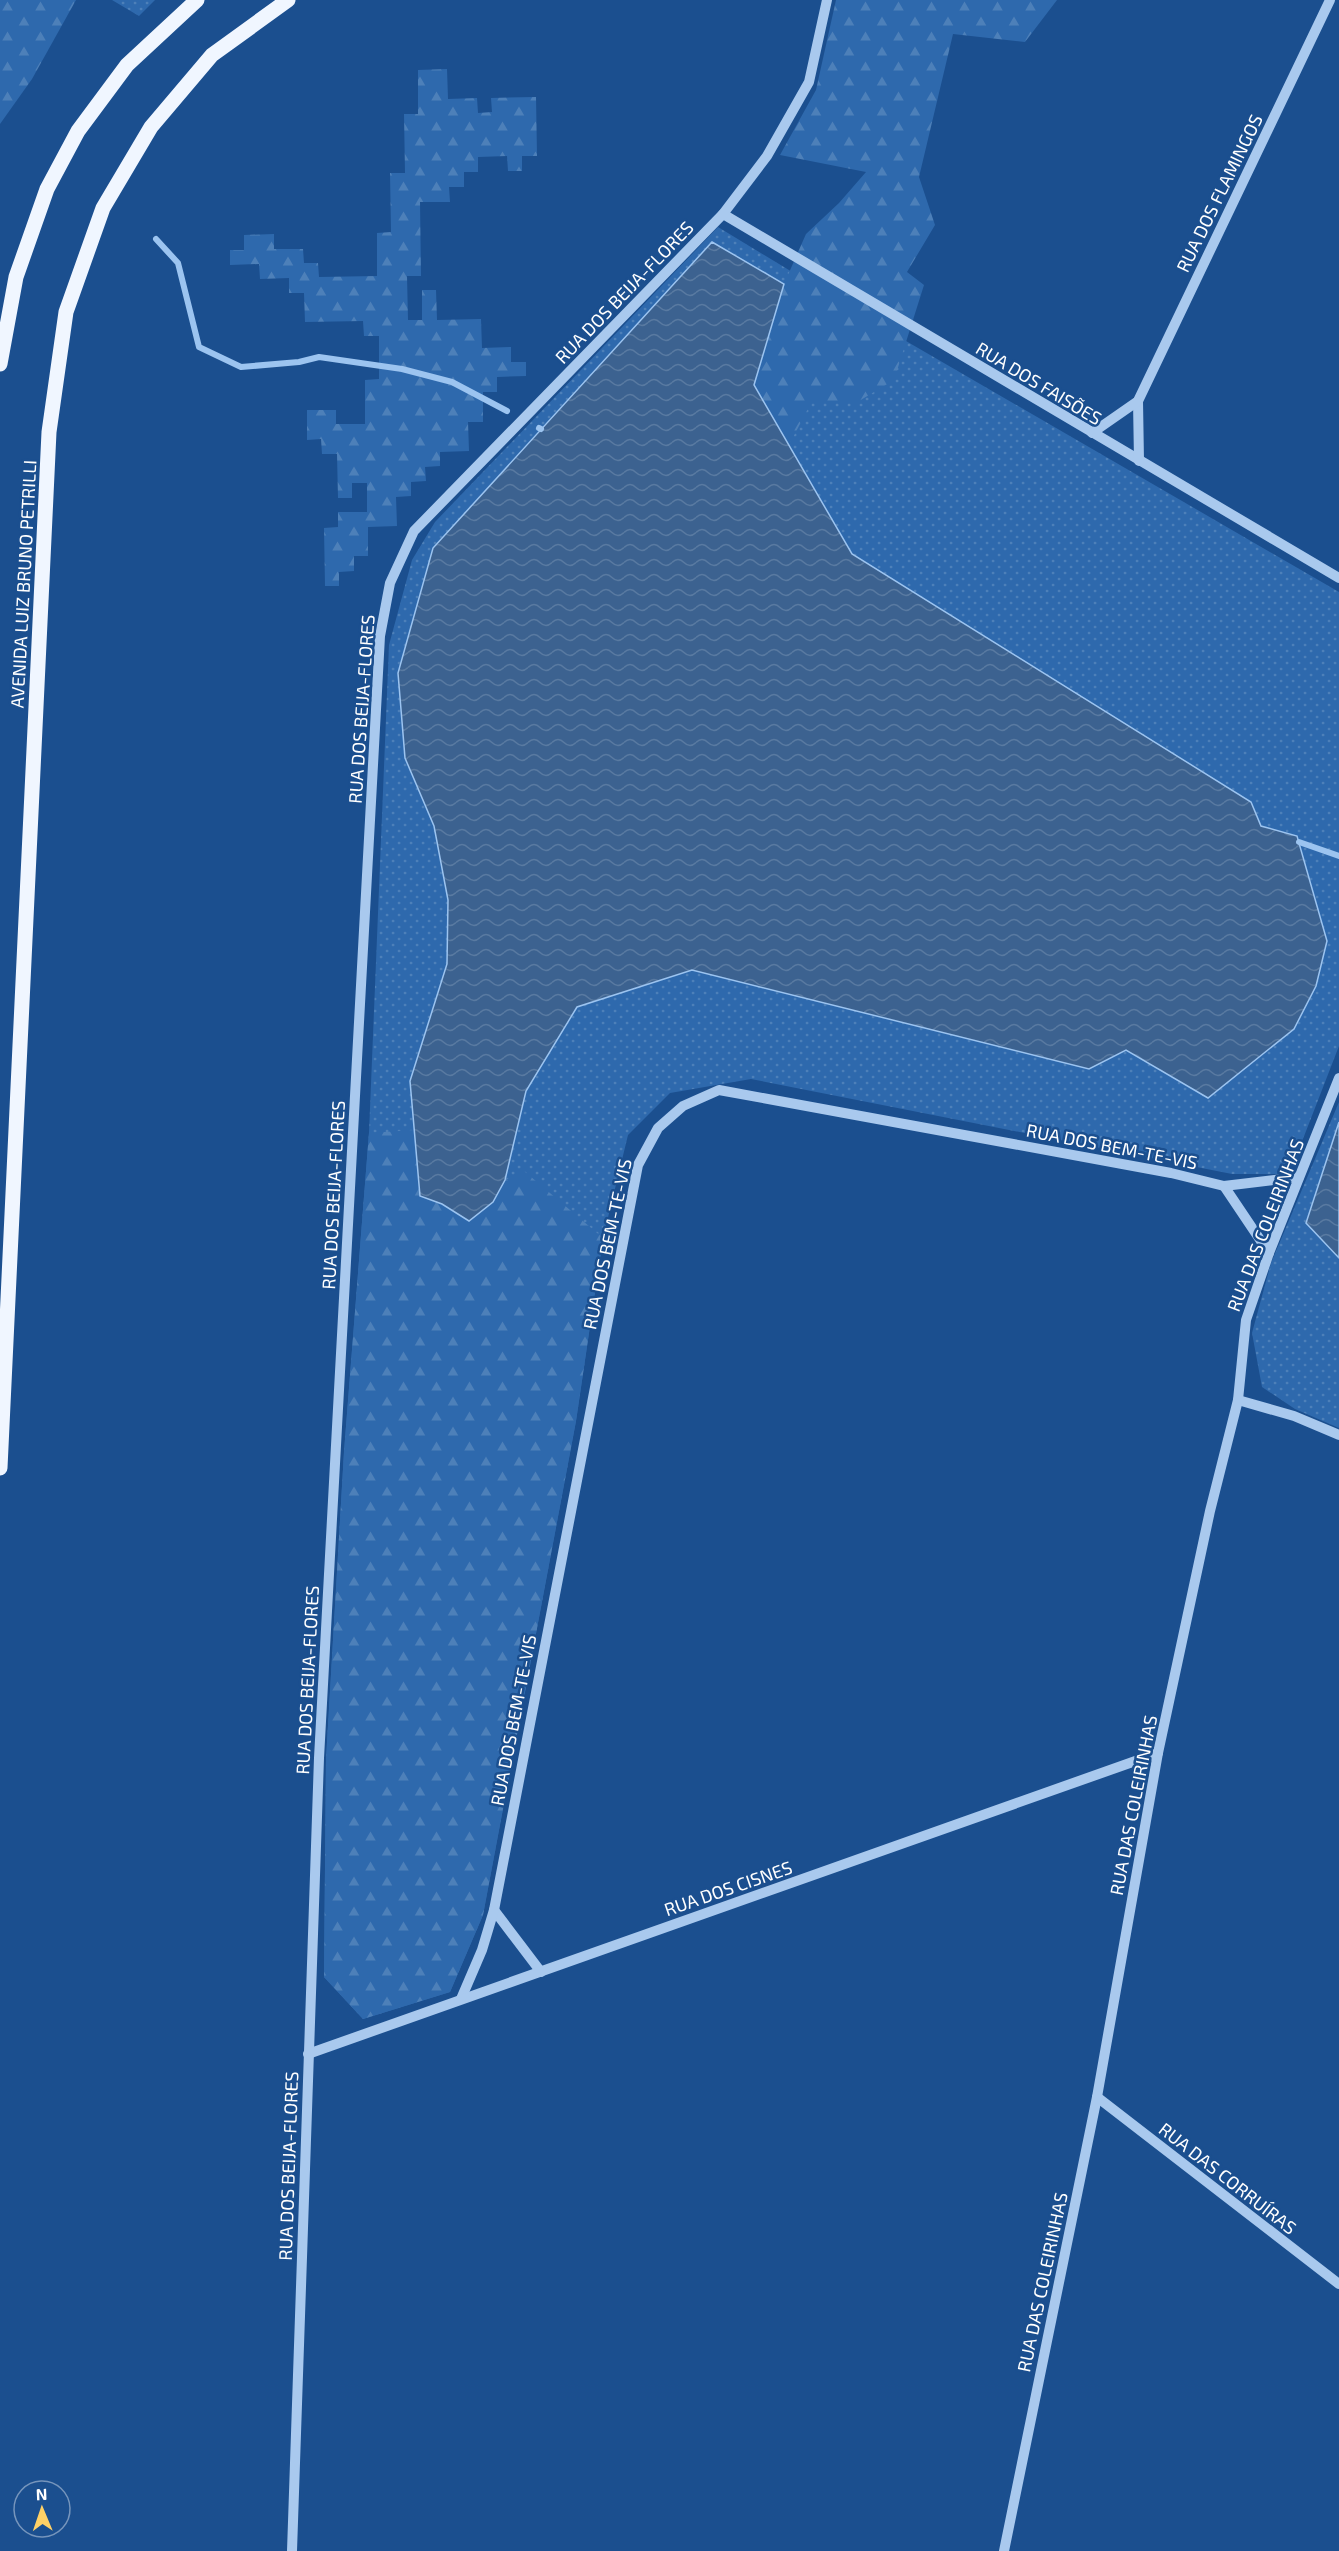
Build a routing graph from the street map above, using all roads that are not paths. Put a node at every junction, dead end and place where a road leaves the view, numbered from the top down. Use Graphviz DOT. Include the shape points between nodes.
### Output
graph roads {
  1 [pos="197,0"];
  2 [pos="288,0"];
  3 [pos="827,0"];
  4 [pos="1330,0"];
  5 [pos="723,214"];
  6 [pos="0,364"];
  7 [pos="1138,401"];
  8 [pos="1092,433"];
  9 [pos="1139,461"];
  10 [pos="1339,578"];
  11 [pos="1339,1078"];
  12 [pos="1299,1177"];
  13 [pos="1224,1186"];
  14 [pos="1269,1253"];
  15 [pos="1238,1400"];
  16 [pos="1339,1435"];
  17 [pos="0,1468"];
  18 [pos="1158,1753"];
  19 [pos="494,1910"];
  20 [pos="541,1972"];
  21 [pos="460,1999"];
  22 [pos="308,2054"];
  23 [pos="1097,2097"];
  24 [pos="1339,2284"];
  25 [pos="292,2551"];
  26 [pos="1004,2551"];
  1 -- 6 [label="main road" via="127,65 78,130 47,189 16,277"];
  2 -- 17 [label="main road, AVENIDA LUIZ BRUNO PETRILLI" via="212,55 151,127 103,208 66,312 49,432"];
  3 -- 5 [label="street, RUA DOS BEIJA-FLORES" via="809,82 767,156"];
  4 -- 7 [label="street, RUA DOS FLAMINGOS"];
  5 -- 8 [label="street, RUA DOS FAISÕES"];
  5 -- 22 [label="street, RUA DOS BEIJA-FLORES" via="414,531 390,583 378,660 319,1758"];
  7 -- 8 [label="street, RUA DOS FLAMINGOS"];
  7 -- 9 [label="street, RUA DOS FLAMINGOS"];
  8 -- 9 [label="street, RUA DOS FAISÕES"];
  9 -- 10 [label="street, RUA DOS FAISÕES"];
  11 -- 12 [label="street, RUA DAS COLEIRINHAS"];
  12 -- 13 [label="street, RUA DOS BEM-TE-VIS"];
  12 -- 14 [label="street, RUA DAS COLEIRINHAS"];
  13 -- 14 [label="street"];
  13 -- 19 [label="street, RUA DOS BEM-TE-VIS" via="719,1090 683,1106 658,1128 638,1165"];
  14 -- 15 [label="street, RUA DAS COLEIRINHAS" via="1246,1320"];
  15 -- 16 [label="street" via="1294,1416"];
  15 -- 18 [label="street, RUA DAS COLEIRINHAS"];
  18 -- 20 [label="street, RUA DOS CISNES"];
  18 -- 23 [label="street, RUA DAS COLEIRINHAS"];
  19 -- 20 [label="street"];
  19 -- 21 [label="street, RUA DOS BEM-TE-VIS" via="482,1950"];
  20 -- 21 [label="street, RUA DOS CISNES"];
  21 -- 22 [label="street, RUA DOS CISNES"];
  22 -- 25 [label="street, RUA DOS BEIJA-FLORES"];
  23 -- 24 [label="street, RUA DAS CORRUÍRAS"];
  23 -- 26 [label="street, RUA DAS COLEIRINHAS"];
}
